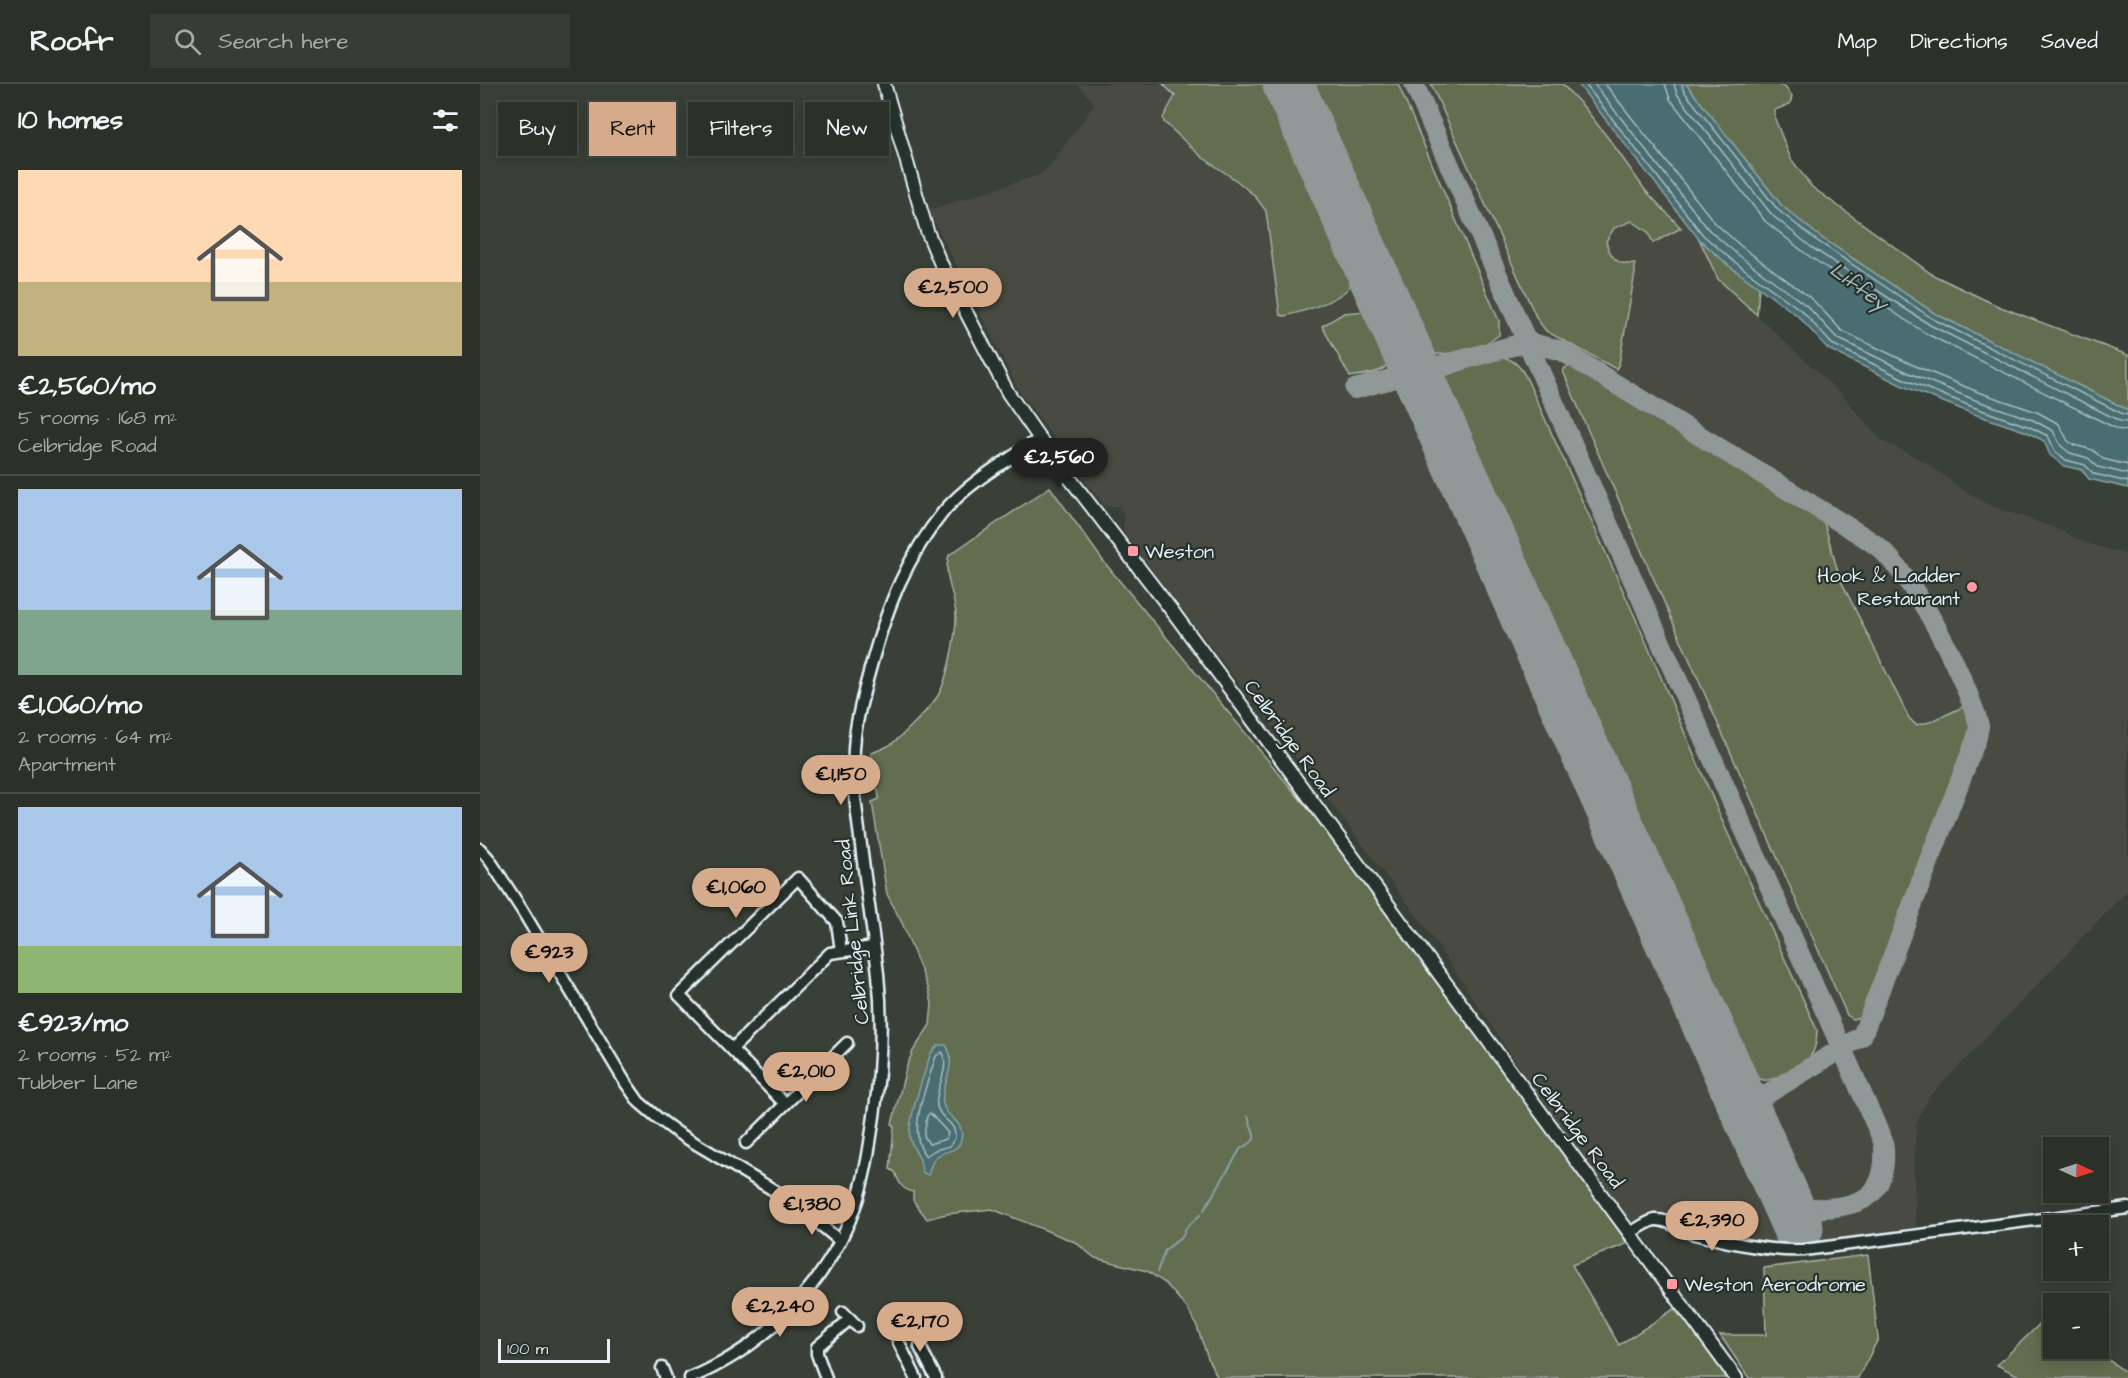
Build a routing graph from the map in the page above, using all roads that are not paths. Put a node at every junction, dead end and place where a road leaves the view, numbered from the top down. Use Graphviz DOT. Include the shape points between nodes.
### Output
graph roads {
  1 [pos="884,84"];
  2 [pos="1040,439"];
  3 [pos="480,849"];
  4 [pos="874,947"];
  5 [pos="841,951"];
  6 [pos="847,1043"];
  7 [pos="732,1049"];
  8 [pos="785,1104"];
  9 [pos="746,1143"];
  10 [pos="2128,1208"];
  11 [pos="1631,1232"];
  12 [pos="840,1240"];
  13 [pos="850,1319"];
  14 [pos="922,1337"];
  15 [pos="897,1341"];
  16 [pos="690,1378"];
  17 [pos="826,1378"];
  18 [pos="916,1378"];
  19 [pos="936,1378"];
  20 [pos="1736,1378"];
  1 -- 2 [label="main road, Celbridge Road" via="922,218 936,252 1003,386"];
  2 -- 4 [label="street, Celbridge Link Road" via="983,476 945,510 914,554 889,603 862,698 854,758 855,801"];
  2 -- 11 [label="main road, Celbridge Road" via="1145,574"];
  3 -- 12 [label="street" via="517,901 639,1102 678,1133 792,1201"];
  4 -- 5 [label="street"];
  4 -- 12 [label="street, Celbridge Link Road" via="881,1033 876,1103 863,1181"];
  5 -- 7 [label="street" via="830,952"];
  5 -- 7 [label="street" via="837,922 798,878 679,995"];
  6 -- 8 [label="street"];
  7 -- 8 [label="street"];
  8 -- 9 [label="street"];
  10 -- 11 [label="street" via="1793,1251 1691,1234 1658,1220"];
  11 -- 20 [label="main road, Celbridge Road"];
  12 -- 16 [label="street, Celbridge Link Road" via="816,1279 774,1325 723,1363"];
  13 -- 17 [label="street" via="817,1347"];
  14 -- 19 [label="street" via="920,1347"];
  15 -- 18 [label="street"];
}
